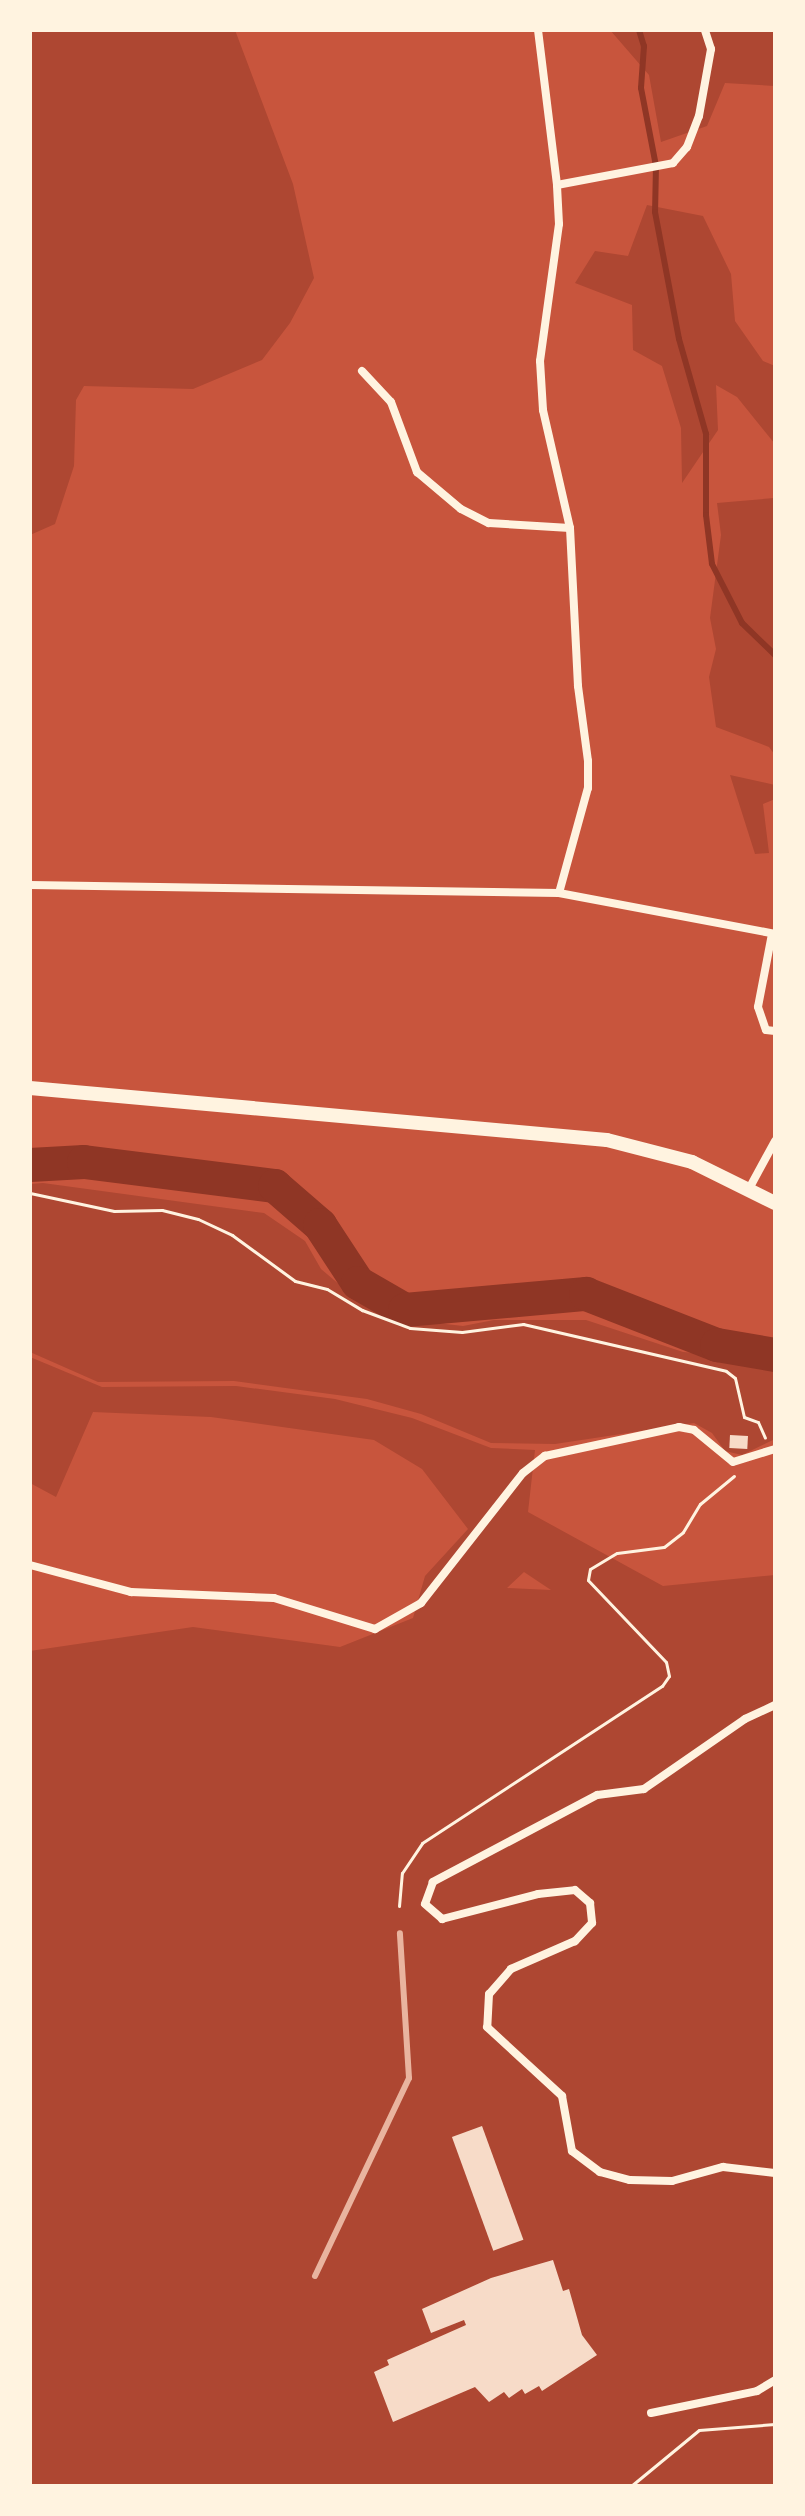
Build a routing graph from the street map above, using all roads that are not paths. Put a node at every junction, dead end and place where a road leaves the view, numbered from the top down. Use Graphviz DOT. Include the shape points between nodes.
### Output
graph roads {
  1 [pos="538,30"];
  2 [pos="705,30"];
  3 [pos="557,185"];
  4 [pos="362,371"];
  5 [pos="570,528"];
  6 [pos="30,885"];
  7 [pos="559,893"];
  8 [pos="773,934"];
  9 [pos="775,1031"];
  10 [pos="30,1088"];
  11 [pos="775,1141"];
  12 [pos="750,1187"];
  13 [pos="775,1203"];
  14 [pos="771,1451"];
  15 [pos="30,1565"];
  16 [pos="775,1705"];
  17 [pos="775,2173"];
  18 [pos="775,2380"];
  19 [pos="651,2413"];
  1 -- 3 [label="street"];
  2 -- 3 [label="street" via="711,49 699,116 687,147 673,163"];
  3 -- 5 [label="street" via="559,224 540,361 543,410"];
  4 -- 5 [label="street" via="391,402 417,472 461,509 489,523"];
  5 -- 7 [label="street" via="588,788"];
  6 -- 7 [label="street"];
  7 -- 8 [label="street"];
  8 -- 9 [label="street" via="758,1007 766,1030"];
  10 -- 12 [label="main road" via="560,1133 651,1150"];
  11 -- 12 [label="street"];
  12 -- 13 [label="main road"];
  14 -- 15 [label="street" via="733,1462 694,1430 679,1427 545,1456 523,1473 421,1603 375,1629 274,1598 131,1592"];
  16 -- 17 [label="street" via="745,1719 644,1789 597,1795 433,1882 425,1904 442,1919 575,1890 590,1903 592,1923 575,1941 511,1969 489,1994 487,2027 562,2096 572,2151 600,2172 630,2180 672,2181 723,2167"];
  18 -- 19 [label="street" via="757,2391"];
}
